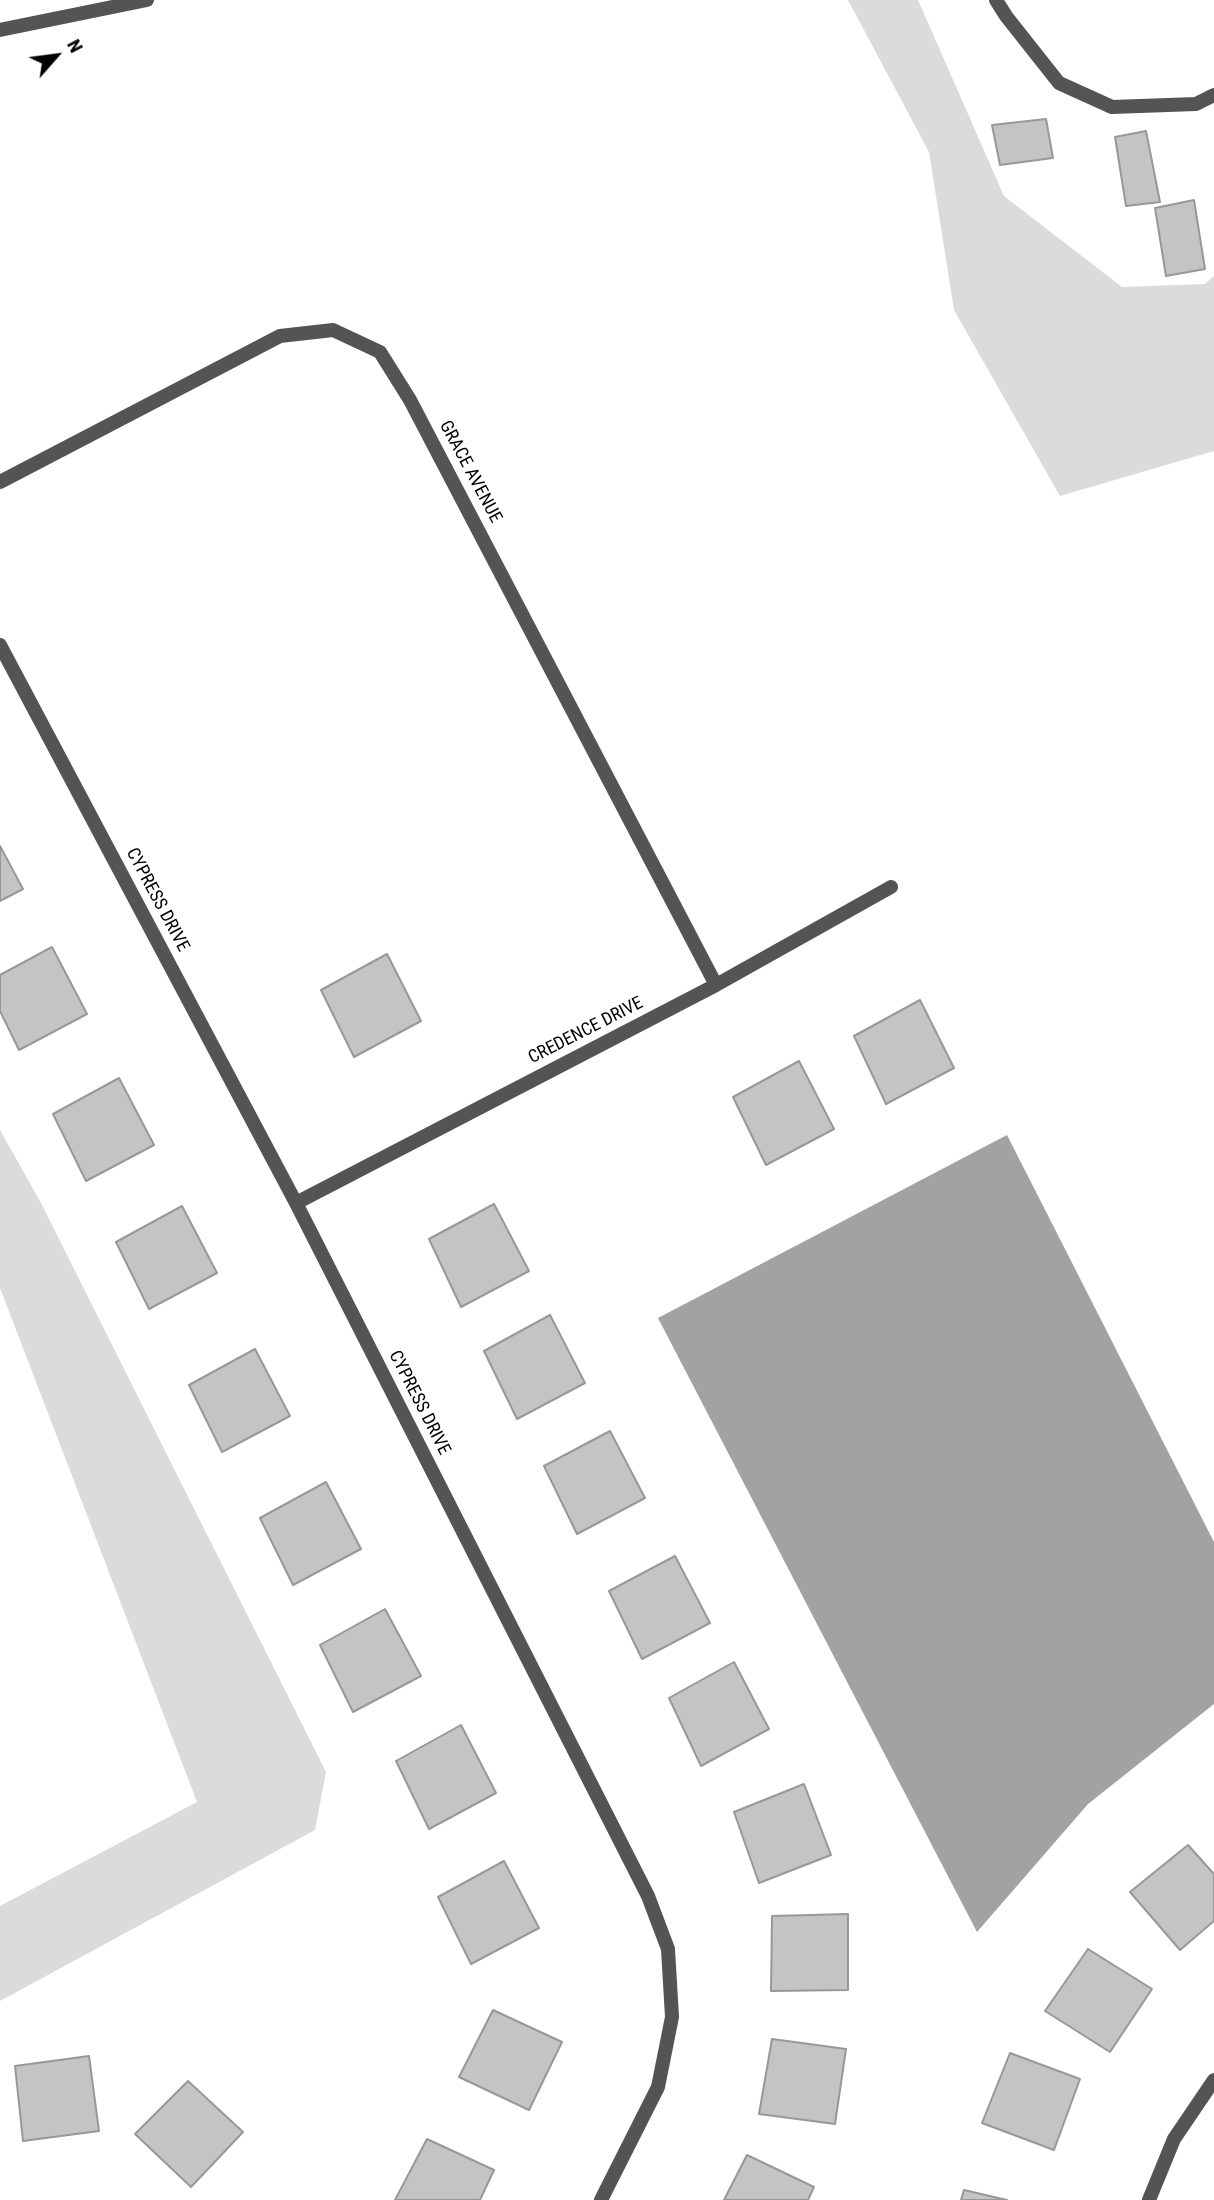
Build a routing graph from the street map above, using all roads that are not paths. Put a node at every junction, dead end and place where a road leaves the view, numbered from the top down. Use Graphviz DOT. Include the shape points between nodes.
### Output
graph roads {
  1 [pos="147,0"];
  2 [pos="996,0"];
  3 [pos="0,30"];
  4 [pos="1214,95"];
  5 [pos="0,482"];
  6 [pos="0,645"];
  7 [pos="891,887"];
  8 [pos="716,985"];
  9 [pos="296,1203"];
  10 [pos="1214,2080"];
  11 [pos="601,2200"];
  12 [pos="1149,2200"];
  1 -- 3 [label="street"];
  2 -- 4 [label="street" via="1059,83 1112,107 1196,104"];
  5 -- 8 [label="street, GRACE AVENUE" via="280,336 333,330 380,352 410,400"];
  6 -- 9 [label="street, CYPRESS DRIVE"];
  7 -- 8 [label="street, CREDENCE DRIVE"];
  8 -- 9 [label="street, CREDENCE DRIVE"];
  9 -- 11 [label="street, CYPRESS DRIVE" via="648,1896 668,1949 672,2017 658,2087"];
  10 -- 12 [label="street" via="1174,2139"];
}
